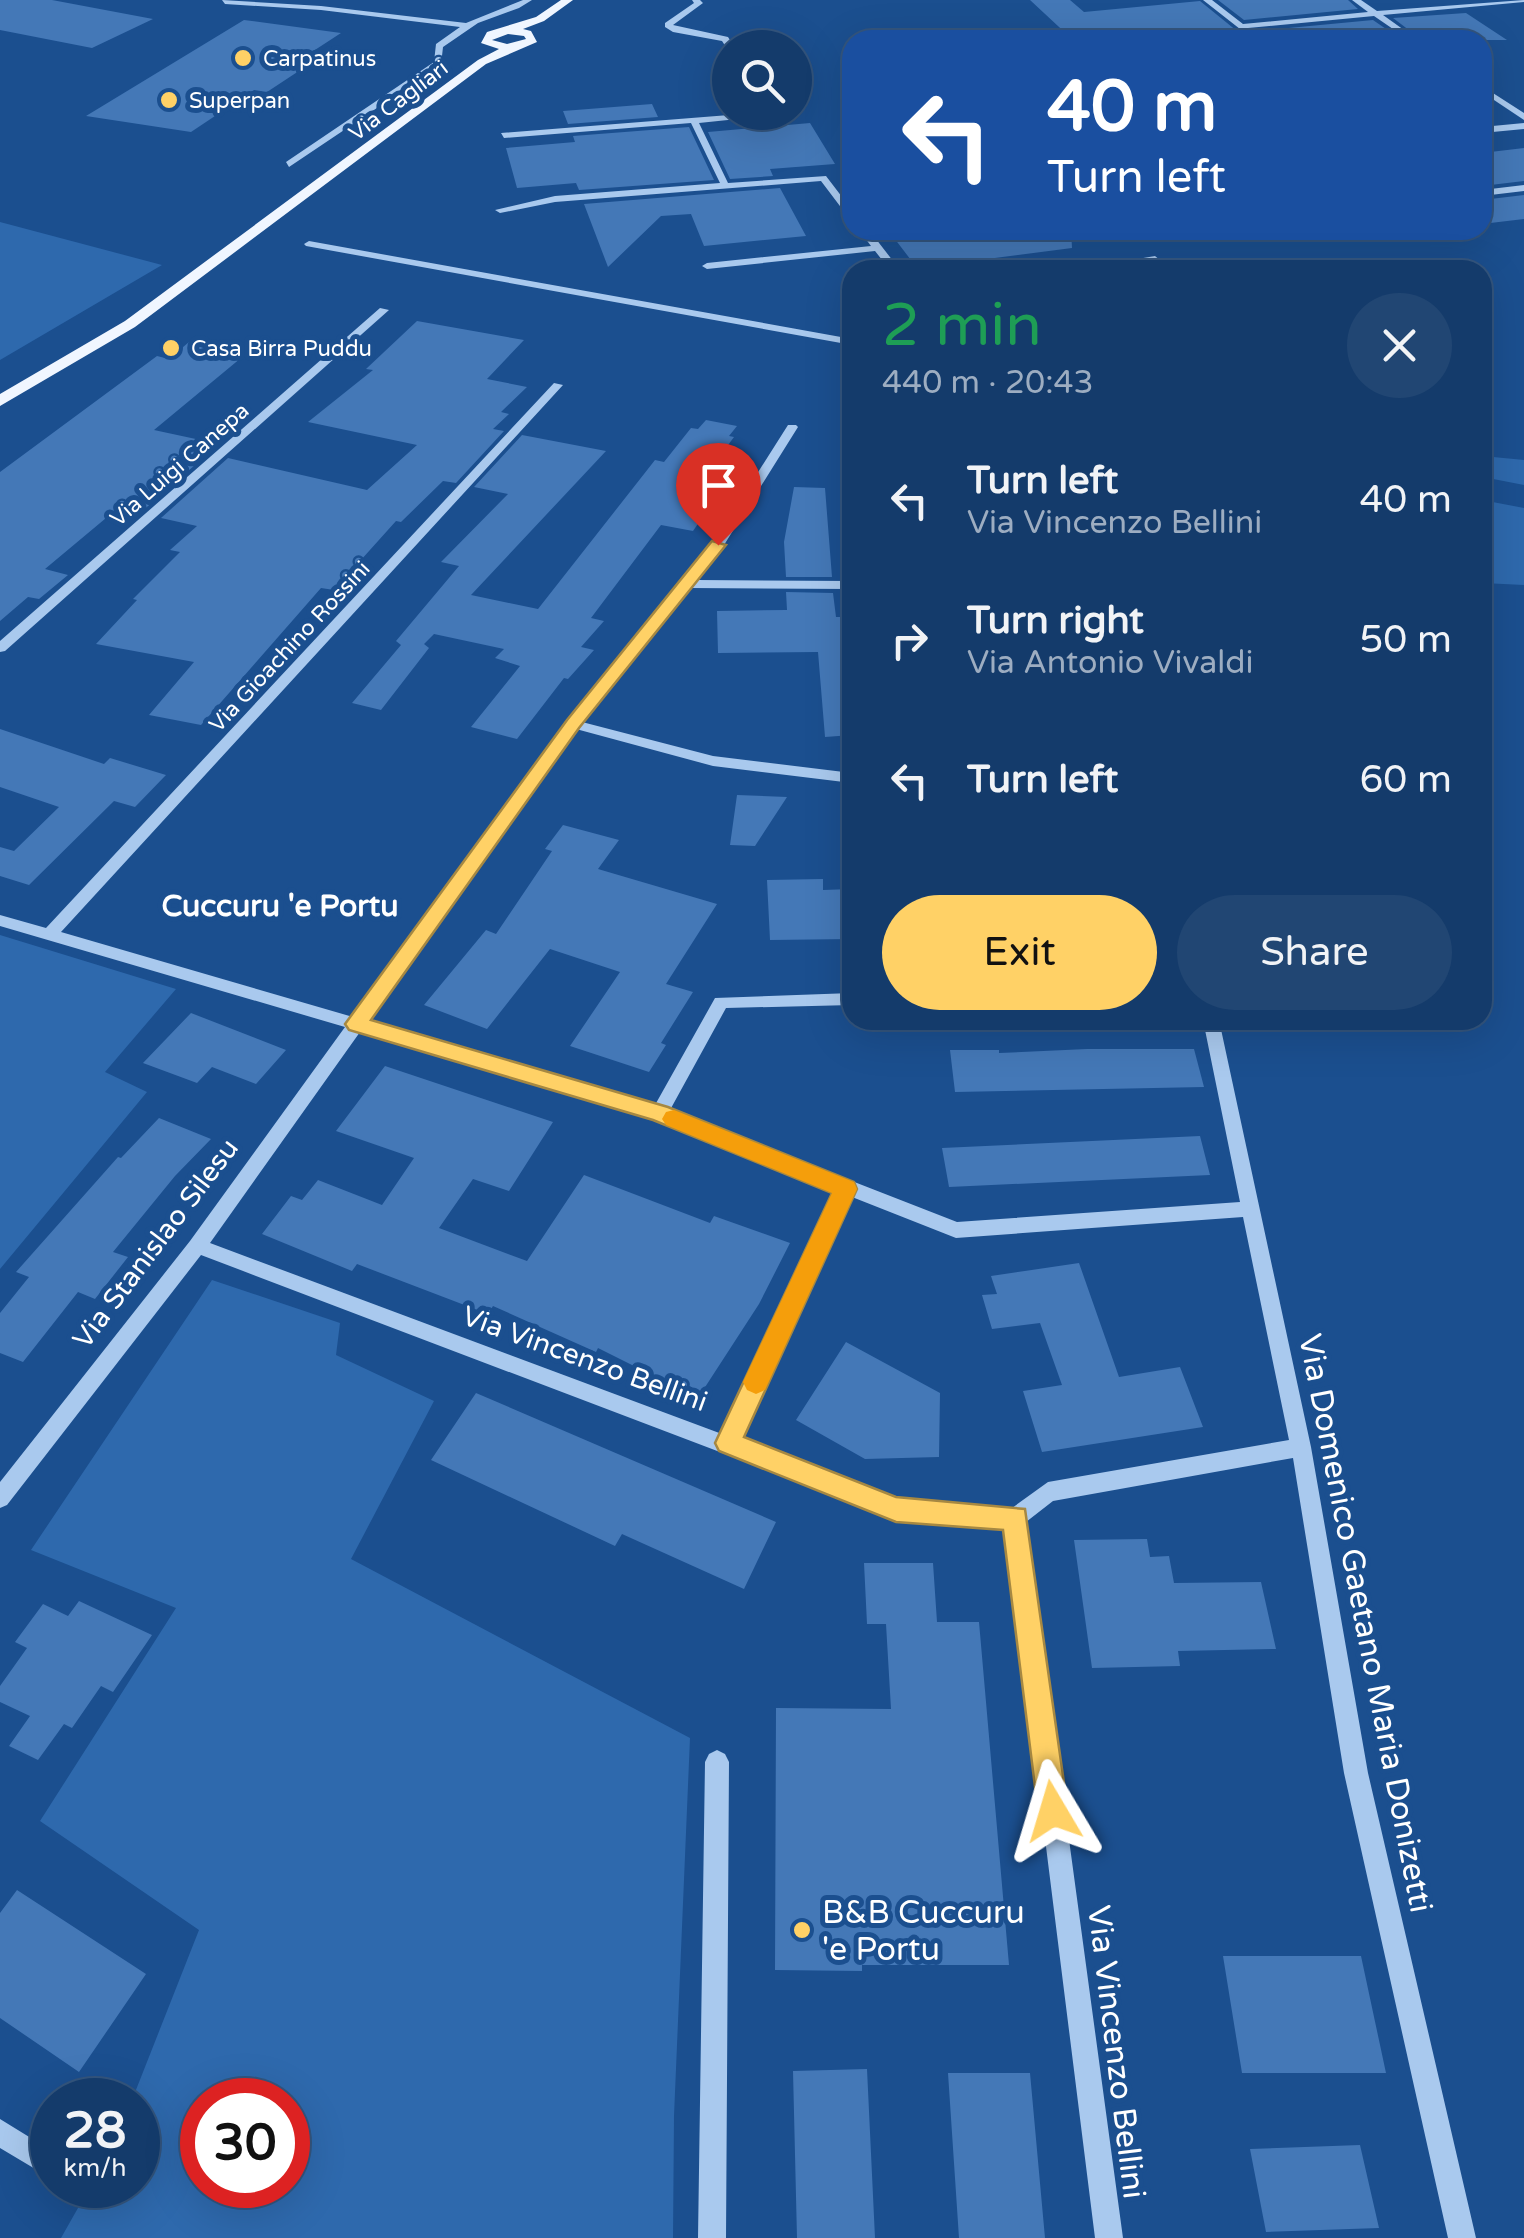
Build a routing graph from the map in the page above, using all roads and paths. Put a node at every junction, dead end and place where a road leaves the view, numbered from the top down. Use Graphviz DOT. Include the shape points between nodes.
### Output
graph roads {
  1 [pos="334,0"];
  2 [pos="528,0"];
  3 [pos="568,0"];
  4 [pos="696,0"];
  5 [pos="1092,0"];
  6 [pos="1117,0"];
  7 [pos="1207,0"];
  8 [pos="1356,0"];
  9 [pos="1524,0"];
  10 [pos="1509,1"];
  11 [pos="225,2"];
  12 [pos="322,8"];
  13 [pos="1524,10"];
  14 [pos="1376,14"];
  15 [pos="540,19"];
  16 [pos="1242,26"];
  17 [pos="508,30"];
  18 [pos="1247,30"];
  19 [pos="1399,30"];
  20 [pos="464,31"];
  21 [pos="530,34"];
  22 [pos="712,37"];
  23 [pos="490,39"];
  24 [pos="513,47"];
  25 [pos="482,62"];
  26 [pos="1492,95"];
  27 [pos="1524,117"];
  28 [pos="712,119"];
  29 [pos="694,120"];
  30 [pos="1524,126"];
  31 [pos="1492,129"];
  32 [pos="504,135"];
  33 [pos="289,164"];
  34 [pos="726,184"];
  35 [pos="1524,188"];
  36 [pos="1492,192"];
  37 [pos="842,203"];
  38 [pos="500,210"];
  39 [pos="872,240"];
  40 [pos="309,244"];
  41 [pos="878,248"];
  42 [pos="887,260"];
  43 [pos="706,266"];
  44 [pos="196,274"];
  45 [pos="384,310"];
  46 [pos="842,340"];
  47 [pos="0,385"];
  48 [pos="558,385"];
  49 [pos="0,401"];
  50 [pos="792,427"];
  51 [pos="684,584"];
  52 [pos="842,585"];
  53 [pos="0,648"];
  54 [pos="573,724"];
  55 [pos="842,777"];
  56 [pos="0,920"];
  57 [pos="50,935"];
  58 [pos="842,999"];
  59 [pos="356,1024"];
  60 [pos="1212,1030"];
  61 [pos="660,1113"];
  62 [pos="846,1189"];
  63 [pos="1251,1209"];
  64 [pos="197,1246"];
  65 [pos="728,1443"];
  66 [pos="1301,1447"];
  67 [pos="0,1498"];
  68 [pos="1015,1518"];
  69 [pos="717,1762"];
  70 [pos="0,2132"];
  71 [pos="30,2152"];
  72 [pos="712,2238"];
  73 [pos="1109,2238"];
  74 [pos="1462,2238"];
  1 -- 12 [label="street"];
  2 -- 20 [label="street"];
  3 -- 15 [label="main road, Via Cagliari"];
  4 -- 22 [label="street" via="668,25"];
  5 -- 6 [label="street"];
  7 -- 16 [label="street"];
  8 -- 14 [label="street"];
  9 -- 10 [label="street"];
  10 -- 13 [label="street"];
  10 -- 14 [label="street"];
  11 -- 12 [label="street"];
  12 -- 20 [label="street"];
  14 -- 16 [label="street"];
  14 -- 19 [label="street"];
  15 -- 17 [label="main road, Via Cagliari"];
  15 -- 21 [label="main road, Via Cagliari"];
  16 -- 18 [label="street"];
  17 -- 21 [label="main road, Via Cagliari"];
  17 -- 23 [label="main road, Via Cagliari"];
  20 -- 23 [label="street"];
  20 -- 33 [label="street" via="439,46 438,63"];
  21 -- 24 [label="main road, Via Cagliari" via="532,42"];
  23 -- 24 [label="main road"];
  23 -- 25 [label="main road, Via Cagliari"];
  24 -- 25 [label="main road, Via Cagliari"];
  25 -- 44 [label="main road, Via Cagliari"];
  26 -- 27 [label="street"];
  28 -- 29 [label="street"];
  29 -- 32 [label="street"];
  29 -- 34 [label="street"];
  30 -- 31 [label="street"];
  34 -- 37 [label="street" via="823,178"];
  34 -- 38 [label="street" via="555,198"];
  35 -- 36 [label="street"];
  39 -- 41 [label="street"];
  40 -- 46 [label="street"];
  41 -- 42 [label="street"];
  41 -- 43 [label="street"];
  44 -- 47 [label="main road"];
  44 -- 49 [label="main road" via="130,324"];
  45 -- 53 [label="street, Via Luigi Canepa"];
  48 -- 57 [label="street, Via Gioachino Rossini"];
  50 -- 51 [label="street, Via Stanislao Silesu" via="718,545"];
  51 -- 52 [label="street"];
  51 -- 54 [label="street, Via Stanislao Silesu"];
  54 -- 55 [label="street" via="713,761"];
  54 -- 59 [label="street, Via Stanislao Silesu"];
  56 -- 57 [label="street"];
  57 -- 59 [label="street"];
  58 -- 61 [label="street" via="721,1002"];
  59 -- 61 [label="street"];
  59 -- 64 [label="street, Via Stanislao Silesu"];
  60 -- 63 [label="street, Via Domenico Gaetano Maria Donizetti"];
  61 -- 62 [label="street"];
  62 -- 63 [label="street" via="956,1230"];
  62 -- 65 [label="street"];
  63 -- 66 [label="street, Via Domenico Gaetano Maria Donizetti"];
  64 -- 65 [label="street, Via Vincenzo Bellini"];
  64 -- 67 [label="street, Via Stanislao Silesu"];
  65 -- 68 [label="street, Via Vincenzo Bellini" via="896,1509"];
  66 -- 68 [label="street" via="1048,1492"];
  66 -- 74 [label="street, Via Domenico Gaetano Maria Donizetti" via="1356,1774"];
  68 -- 73 [label="street, Via Vincenzo Bellini"];
  69 -- 72 [label="street"];
  70 -- 71 [label="street"];
}
